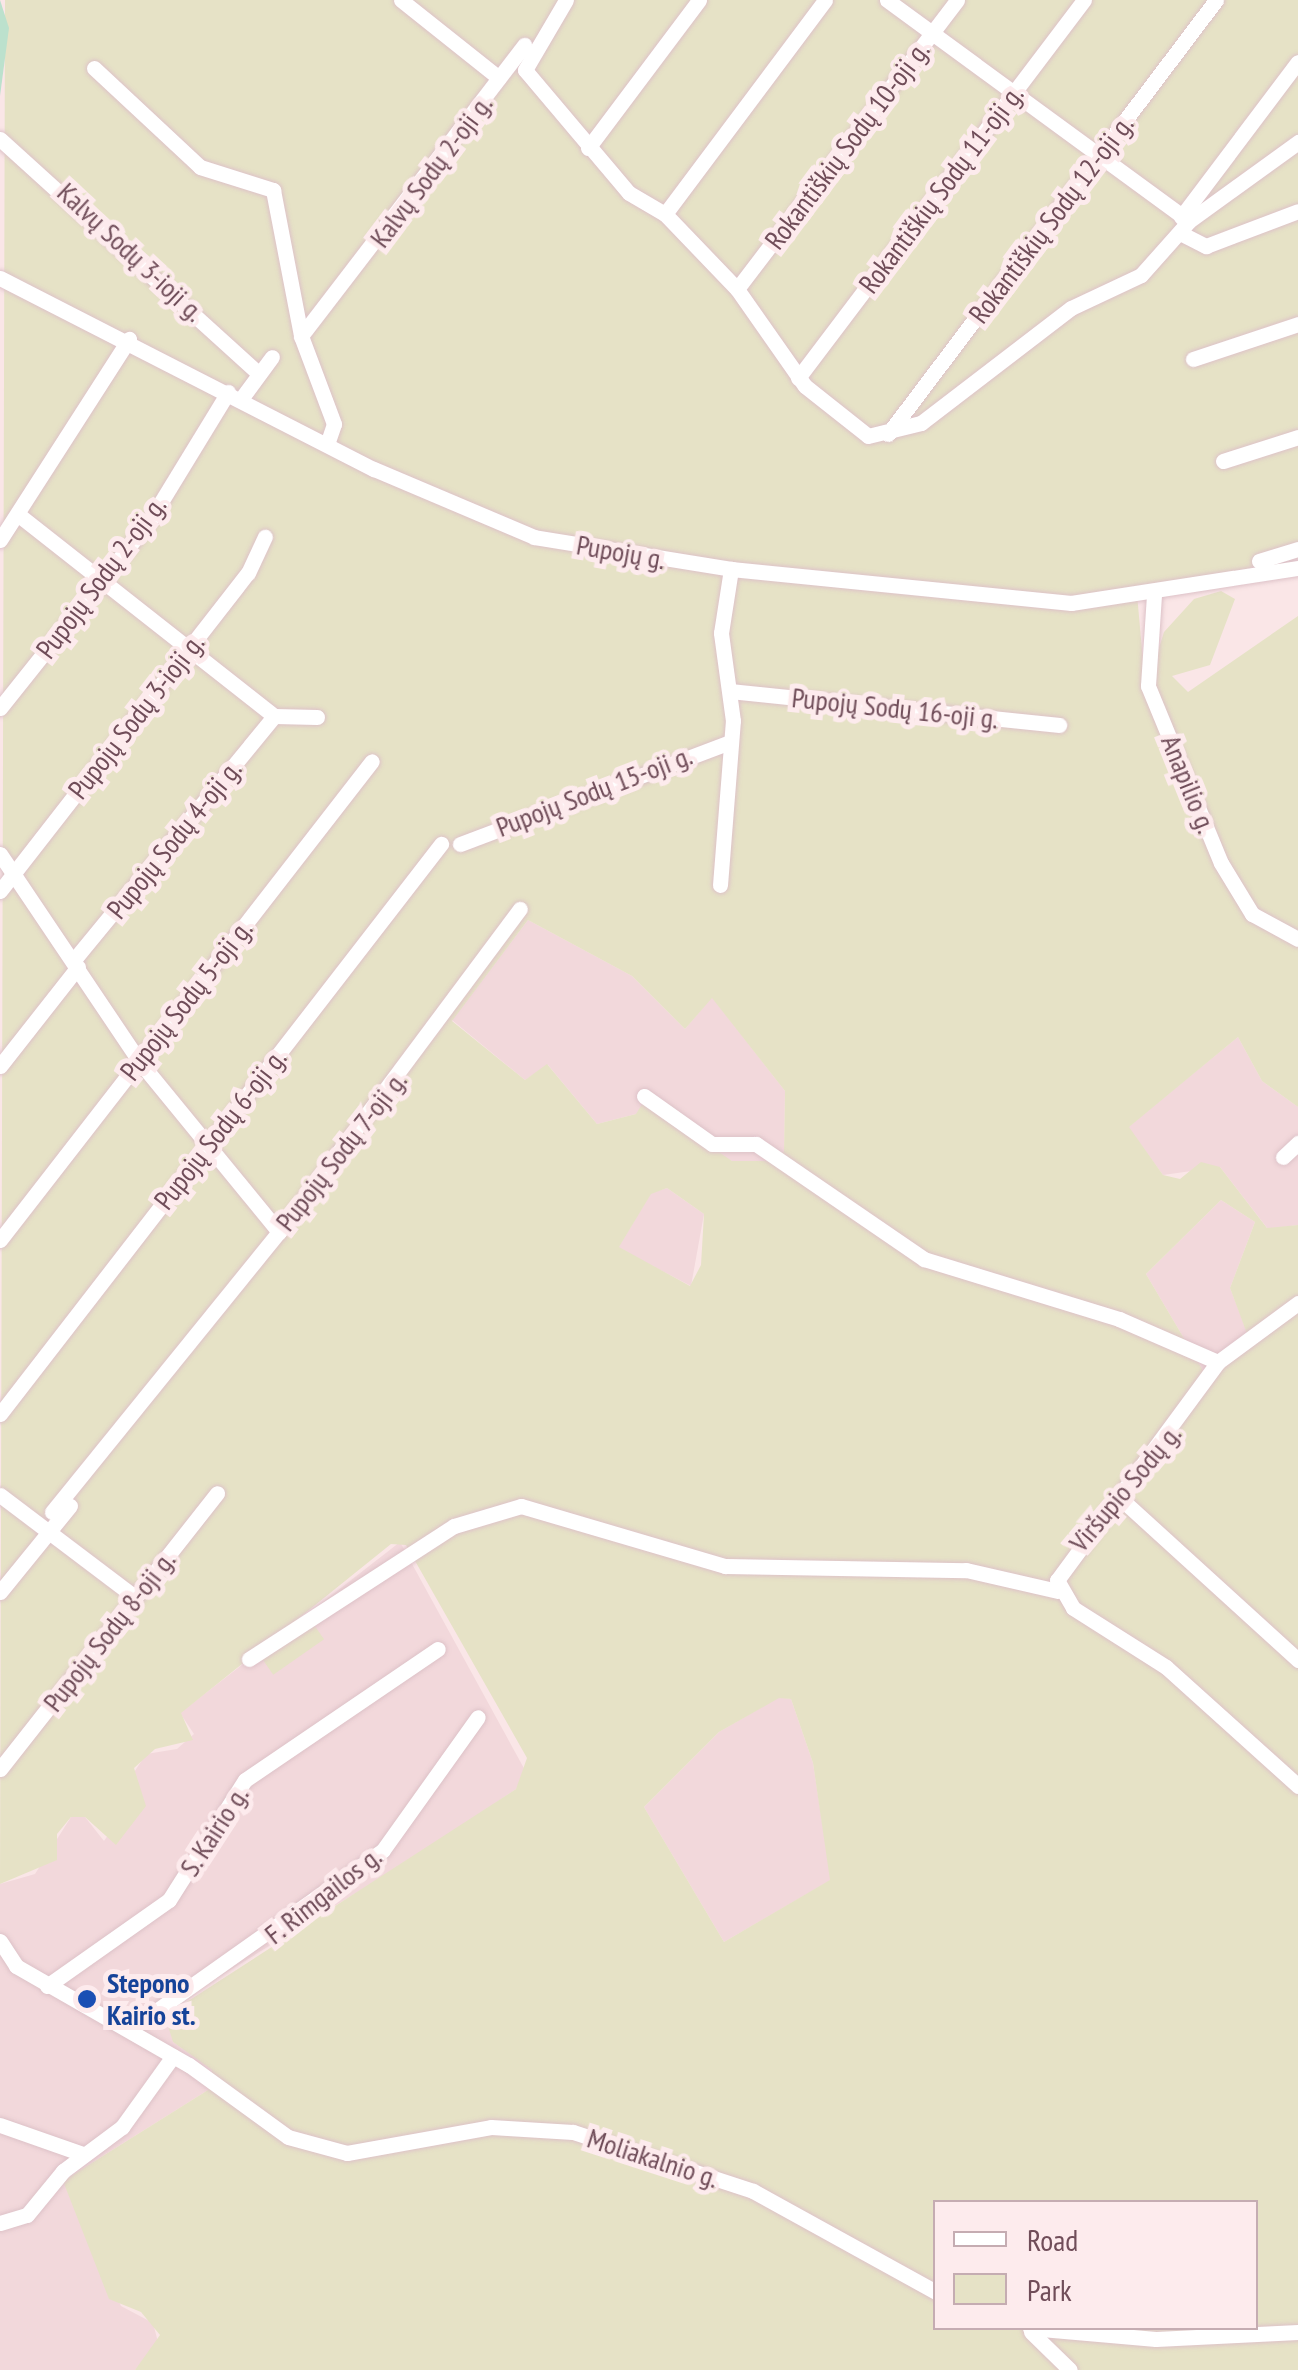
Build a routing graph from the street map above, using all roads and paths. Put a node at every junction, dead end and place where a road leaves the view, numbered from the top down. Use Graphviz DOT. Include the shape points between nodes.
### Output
graph roads {
  1 [pos="401,0"];
  2 [pos="551,0"];
  3 [pos="566,0"];
  4 [pos="699,0"];
  5 [pos="826,0"];
  6 [pos="887,0"];
  7 [pos="957,0"];
  8 [pos="1084,0"];
  9 [pos="1216,0"];
  10 [pos="932,34"];
  11 [pos="1298,62"];
  12 [pos="94,68"];
  13 [pos="499,78"];
  14 [pos="1012,96"];
  15 [pos="0,139"];
  16 [pos="1298,142"];
  17 [pos="588,148"];
  18 [pos="1098,156"];
  19 [pos="1298,211"];
  20 [pos="665,214"];
  21 [pos="1184,224"];
  22 [pos="0,278"];
  23 [pos="737,289"];
  24 [pos="1298,324"];
  25 [pos="301,336"];
  26 [pos="129,340"];
  27 [pos="272,357"];
  28 [pos="1193,359"];
  29 [pos="256,372"];
  30 [pos="798,378"];
  31 [pos="234,395"];
  32 [pos="1298,436"];
  33 [pos="886,437"];
  34 [pos="327,444"];
  35 [pos="1222,460"];
  36 [pos="20,516"];
  37 [pos="265,537"];
  38 [pos="0,540"];
  39 [pos="1298,549"];
  40 [pos="1259,561"];
  41 [pos="1298,568"];
  42 [pos="731,569"];
  43 [pos="101,582"];
  44 [pos="1154,595"];
  45 [pos="189,649"];
  46 [pos="730,691"];
  47 [pos="0,708"];
  48 [pos="274,716"];
  49 [pos="317,717"];
  50 [pos="1059,725"];
  51 [pos="730,742"];
  52 [pos="372,761"];
  53 [pos="441,844"];
  54 [pos="460,844"];
  55 [pos="0,854"];
  56 [pos="14,873"];
  57 [pos="720,885"];
  58 [pos="0,891"];
  59 [pos="520,908"];
  60 [pos="1298,939"];
  61 [pos="76,964"];
  62 [pos="139,1062"];
  63 [pos="0,1066"];
  64 [pos="644,1096"];
  65 [pos="1298,1143"];
  66 [pos="204,1148"];
  67 [pos="1283,1157"];
  68 [pos="279,1232"];
  69 [pos="0,1240"];
  70 [pos="1298,1303"];
  71 [pos="1218,1362"];
  72 [pos="151,1388"];
  73 [pos="0,1414"];
  74 [pos="217,1492"];
  75 [pos="0,1494"];
  76 [pos="1120,1498"];
  77 [pos="52,1512"];
  78 [pos="50,1532"];
  79 [pos="1058,1591"];
  80 [pos="0,1592"];
  81 [pos="135,1597"];
  82 [pos="438,1649"];
  83 [pos="250,1659"];
  84 [pos="1298,1660"];
  85 [pos="478,1718"];
  86 [pos="0,1768"];
  87 [pos="1298,1786"];
  88 [pos="0,1941"];
  89 [pos="16,1966"];
  90 [pos="0,1973"];
  91 [pos="46,1986"];
  92 [pos="130,2030"];
  93 [pos="173,2056"];
  94 [pos="0,2125"];
  95 [pos="83,2154"];
  96 [pos="0,2223"];
  97 [pos="933,2290"];
  98 [pos="1030,2330"];
  99 [pos="1042,2330"];
  100 [pos="1298,2332"];
  101 [pos="1071,2334"];
  102 [pos="1057,2348"];
  103 [pos="1070,2370"];
  1 -- 13 [label="street"];
  2 -- 13 [label="street, Kalvų Sodų 2-oji g."];
  3 -- 17 [label="street" via="525,70"];
  4 -- 17 [label="street"];
  5 -- 20 [label="street"];
  6 -- 10 [label="street"];
  7 -- 10 [label="street, Rokantiškių Sodų 10-oji g."];
  8 -- 14 [label="street, Rokantiškių Sodų 11-oji g."];
  9 -- 18 [label="street, Rokantiškių Sodų 12-oji g."];
  10 -- 14 [label="street"];
  10 -- 23 [label="street, Rokantiškių Sodų 10-oji g."];
  11 -- 21 [label="street"];
  12 -- 25 [label="street" via="200,167 273,190"];
  13 -- 25 [label="street, Kalvų Sodų 2-oji g."];
  14 -- 18 [label="street"];
  14 -- 30 [label="street, Rokantiškių Sodų 11-oji g."];
  15 -- 29 [label="street, Kalvų Sodų 3-ioji g."];
  16 -- 21 [label="street"];
  17 -- 20 [label="street" via="636,198"];
  18 -- 21 [label="street"];
  18 -- 33 [label="street, Rokantiškių Sodų 12-oji g."];
  19 -- 21 [label="street" via="1206,246"];
  20 -- 23 [label="street"];
  21 -- 33 [label="street" via="1141,275 1071,308 922,423"];
  22 -- 26 [label="street, Pupojų g."];
  23 -- 30 [label="street"];
  24 -- 28 [label="street"];
  25 -- 34 [label="street" via="334,424"];
  26 -- 31 [label="street, Pupojų g."];
  26 -- 36 [label="street"];
  27 -- 29 [label="street"];
  29 -- 31 [label="street"];
  30 -- 33 [label="street" via="828,410"];
  31 -- 34 [label="street, Pupojų g."];
  31 -- 43 [label="street, Pupojų Sodų 2-oji g."];
  32 -- 35 [label="street"];
  34 -- 42 [label="street, Pupojų g." via="534,537"];
  36 -- 38 [label="street"];
  36 -- 43 [label="street"];
  37 -- 45 [label="street, Pupojų Sodų 3-ioji g."];
  39 -- 40 [label="street"];
  41 -- 44 [label="street, Pupojų g."];
  42 -- 44 [label="street, Pupojų g." via="1071,603"];
  42 -- 46 [label="street" via="721,633"];
  43 -- 45 [label="street"];
  43 -- 47 [label="street, Pupojų Sodų 2-oji g."];
  44 -- 60 [label="street, Anapilio g." via="1148,686 1221,863 1252,914"];
  45 -- 48 [label="street"];
  45 -- 56 [label="street, Pupojų Sodų 3-ioji g."];
  46 -- 50 [label="street, Pupojų Sodų 16-oji g."];
  46 -- 51 [label="street"];
  48 -- 49 [label="street"];
  48 -- 61 [label="street, Pupojų Sodų 4-oji g."];
  51 -- 54 [label="street, Pupojų Sodų 15-oji g."];
  51 -- 57 [label="street"];
  52 -- 62 [label="street, Pupojų Sodų 5-oji g."];
  53 -- 66 [label="street, Pupojų Sodų 6-oji g."];
  55 -- 56 [label="street"];
  56 -- 58 [label="street, Pupojų Sodų 3-ioji g."];
  56 -- 61 [label="street"];
  59 -- 68 [label="street, Pupojų Sodų 7-oji g."];
  61 -- 62 [label="street"];
  61 -- 63 [label="street, Pupojų Sodų 4-oji g."];
  62 -- 66 [label="street"];
  62 -- 69 [label="street, Pupojų Sodų 5-oji g."];
  64 -- 71 [label="street" via="712,1144 756,1144 924,1259 1119,1320"];
  65 -- 67 [label="street"];
  66 -- 68 [label="street"];
  66 -- 73 [label="street, Pupojų Sodų 6-oji g."];
  68 -- 72 [label="street, Pupojų Sodų 7-oji g."];
  70 -- 71 [label="street, Viršupio Sodų g."];
  71 -- 76 [label="street, Viršupio Sodų g."];
  72 -- 77 [label="street, Pupojų Sodų 7-oji g."];
  72 -- 78 [label="street, Pupojų Sodų 7-oji g." via="152,1398"];
  74 -- 81 [label="street, Pupojų Sodų 8-oji g."];
  75 -- 78 [label="street"];
  76 -- 79 [label="street, Viršupio Sodų g." via="1062,1564"];
  76 -- 84 [label="street"];
  78 -- 80 [label="street, Pupojų Sodų 7-oji g."];
  78 -- 81 [label="street"];
  79 -- 83 [label="street" via="966,1570 725,1566 521,1506 454,1526"];
  79 -- 87 [label="street" via="1166,1668"];
  81 -- 86 [label="street, Pupojų Sodų 8-oji g."];
  82 -- 91 [label="street, S. Kairio g." via="245,1780 169,1900"];
  85 -- 92 [label="street, F. Rimgailos g." via="383,1850"];
  88 -- 89 [label="street"];
  89 -- 90 [label="street"];
  89 -- 91 [label="street"];
  91 -- 92 [label="street"];
  92 -- 93 [label="street"];
  93 -- 95 [label="street" via="122,2126"];
  93 -- 97 [label="street, Moliakalnio g." via="288,2137 347,2153 491,2126 573,2132 753,2191"];
  94 -- 95 [label="street"];
  95 -- 96 [label="street" via="27,2215"];
  98 -- 102 [label="street"];
  99 -- 101 [label="street"];
  100 -- 101 [label="street"];
  101 -- 102 [label="street"];
  102 -- 103 [label="street"];
}
